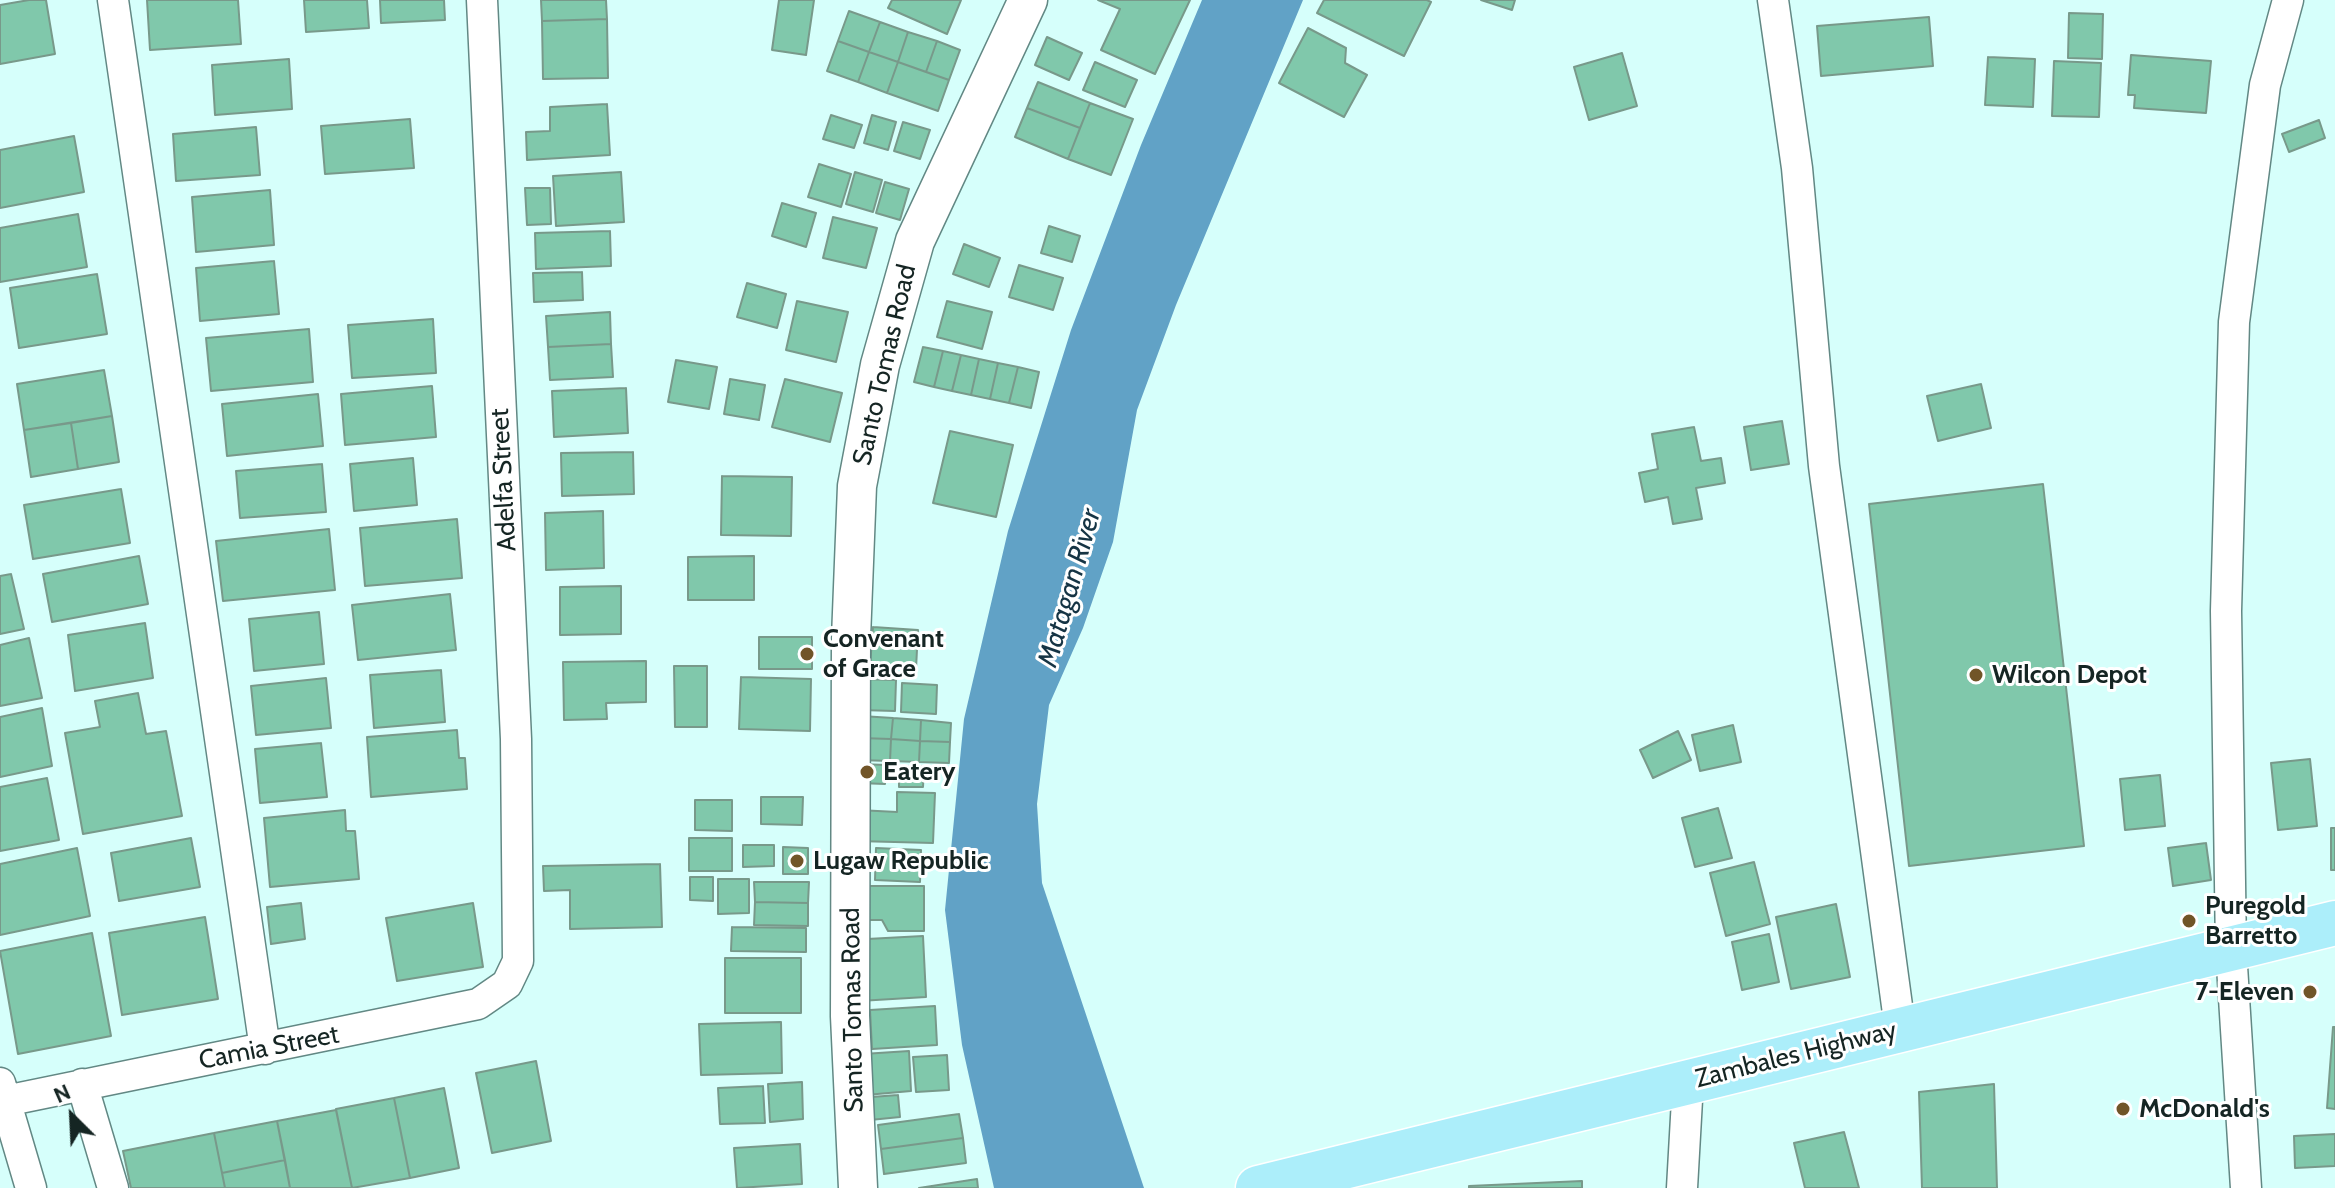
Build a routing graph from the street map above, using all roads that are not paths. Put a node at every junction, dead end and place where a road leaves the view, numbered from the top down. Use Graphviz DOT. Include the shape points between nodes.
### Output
graph roads {
  1 [pos="113,0"];
  2 [pos="482,0"];
  3 [pos="1028,0"];
  4 [pos="1773,0"];
  5 [pos="2288,0"];
  6 [pos="2335,923"];
  7 [pos="2231,950"];
  8 [pos="518,961"];
  9 [pos="1900,1028"];
  10 [pos="265,1049"];
  11 [pos="1688,1082"];
  12 [pos="82,1084"];
  13 [pos="2,1096"];
  14 [pos="31,1188"];
  15 [pos="113,1188"];
  16 [pos="858,1188"];
  17 [pos="1258,1188"];
  18 [pos="1682,1188"];
  19 [pos="2246,1188"];
  1 -- 10 [label="street"];
  2 -- 8 [label="street, Adelfa Street" via="516,739"];
  3 -- 16 [label="street, Santo Tomas Road" via="915,241 880,365 857,486 850,1016"];
  4 -- 9 [label="street" via="1797,168 1824,466"];
  5 -- 7 [label="street" via="2265,85 2234,322 2226,611"];
  6 -- 7 [label="main road, Zambales Highway"];
  7 -- 9 [label="main road, Zambales Highway"];
  7 -- 19 [label="street"];
  8 -- 10 [label="street, Camia Street" via="507,984 478,1004"];
  9 -- 11 [label="main road, Zambales Highway"];
  10 -- 12 [label="street, Camia Street"];
  11 -- 17 [label="main road, Zambales Highway"];
  11 -- 18 [label="street"];
  12 -- 13 [label="street, Camia Street"];
  12 -- 15 [label="street"];
  13 -- 14 [label="street"];
}
